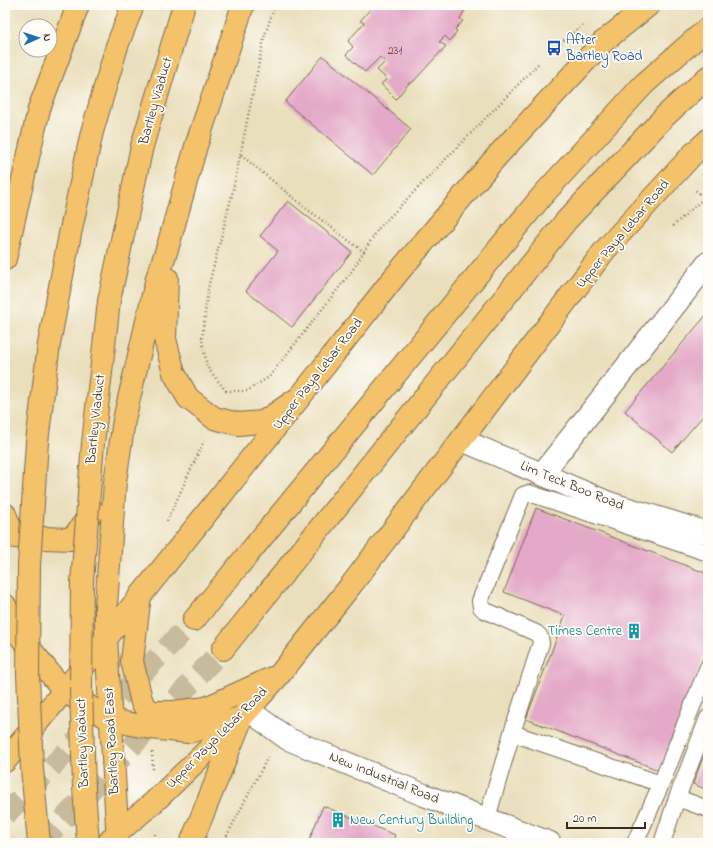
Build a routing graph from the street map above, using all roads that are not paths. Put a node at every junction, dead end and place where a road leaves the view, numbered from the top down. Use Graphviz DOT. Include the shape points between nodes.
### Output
graph roads {
  1 [pos="78,5"];
  2 [pos="133,5"];
  3 [pos="184,5"];
  4 [pos="243,5"];
  5 [pos="649,5"];
  6 [pos="708,28"];
  7 [pos="708,77"];
  8 [pos="708,140"];
  9 [pos="168,246"];
  10 [pos="5,259"];
  11 [pos="708,263"];
  12 [pos="300,397"];
  13 [pos="462,440"];
  14 [pos="542,474"];
  15 [pos="115,482"];
  16 [pos="5,514"];
  17 [pos="708,533"];
  18 [pos="708,553"];
  19 [pos="140,595"];
  20 [pos="5,604"];
  21 [pos="194,620"];
  22 [pos="106,638"];
  23 [pos="223,649"];
  24 [pos="708,667"];
  25 [pos="280,674"];
  26 [pos="64,690"];
  27 [pos="245,714"];
  28 [pos="708,718"];
  29 [pos="111,720"];
  30 [pos="512,732"];
  31 [pos="5,761"];
  32 [pos="661,784"];
  33 [pos="678,798"];
  34 [pos="708,809"];
  35 [pos="487,818"];
  36 [pos="114,840"];
  37 [pos="39,843"];
  38 [pos="88,843"];
  39 [pos="191,843"];
  40 [pos="550,843"];
  41 [pos="636,843"];
  42 [pos="662,843"];
  1 -- 10 [label="main road" via="39,109"];
  2 -- 37 [label="main road, bridge" via="117,46 92,132 49,344 37,442 29,565 28,674 32,769"];
  3 -- 38 [label="main road, Bartley Viaduct, bridge" via="142,146 109,301 92,443 82,590 81,688"];
  4 -- 9 [label="main road" via="196,146"];
  5 -- 12 [label="main road, Upper Paya Lebar Road" via="603,42 498,155 396,275"];
  6 -- 21 [label="main road" via="644,84 542,196"];
  7 -- 23 [label="main road" via="665,116 566,221"];
  8 -- 13 [label="main road, Upper Paya Lebar Road" via="605,250"];
  9 -- 12 [label="main road" via="165,339 174,373 188,398 214,418 238,424 263,422"];
  9 -- 15 [label="main road, Bartley Road East" via="157,278 124,420"];
  11 -- 14 [label="street"];
  12 -- 19 [label="main road, Upper Paya Lebar Road"];
  13 -- 14 [label="street, Lim Teck Boo Road"];
  13 -- 25 [label="main road, Upper Paya Lebar Road"];
  14 -- 17 [label="street, Lim Teck Boo Road" via="609,503"];
  15 -- 16 [label="main road" via="72,539 14,537"];
  15 -- 22 [label="main road, Bartley Road East"];
  18 -- 30 [label="lane" via="529,493 523,495 480,601 484,610 540,637 541,643"];
  19 -- 22 [label="main road, Upper Paya Lebar Road"];
  19 -- 25 [label="main road" via="132,661 142,703 151,712 206,708"];
  20 -- 26 [label="main road" via="16,631"];
  22 -- 26 [label="main road, Upper Paya Lebar Road"];
  22 -- 29 [label="main road, Bartley Road East"];
  24 -- 32 [label="lane"];
  25 -- 27 [label="main road, Upper Paya Lebar Road"];
  26 -- 29 [label="main road"];
  26 -- 31 [label="main road, Upper Paya Lebar Road"];
  27 -- 29 [label="main road" via="188,732"];
  27 -- 35 [label="street, New Industrial Road" via="288,739 416,792"];
  27 -- 36 [label="main road, Upper Paya Lebar Road"];
  27 -- 39 [label="main road"];
  28 -- 33 [label="lane"];
  29 -- 36 [label="main road, Bartley Road East"];
  30 -- 32 [label="lane"];
  30 -- 35 [label="lane"];
  32 -- 41 [label="lane"];
  33 -- 34 [label="lane"];
  33 -- 42 [label="lane"];
  35 -- 40 [label="street, New Industrial Road"];
}
